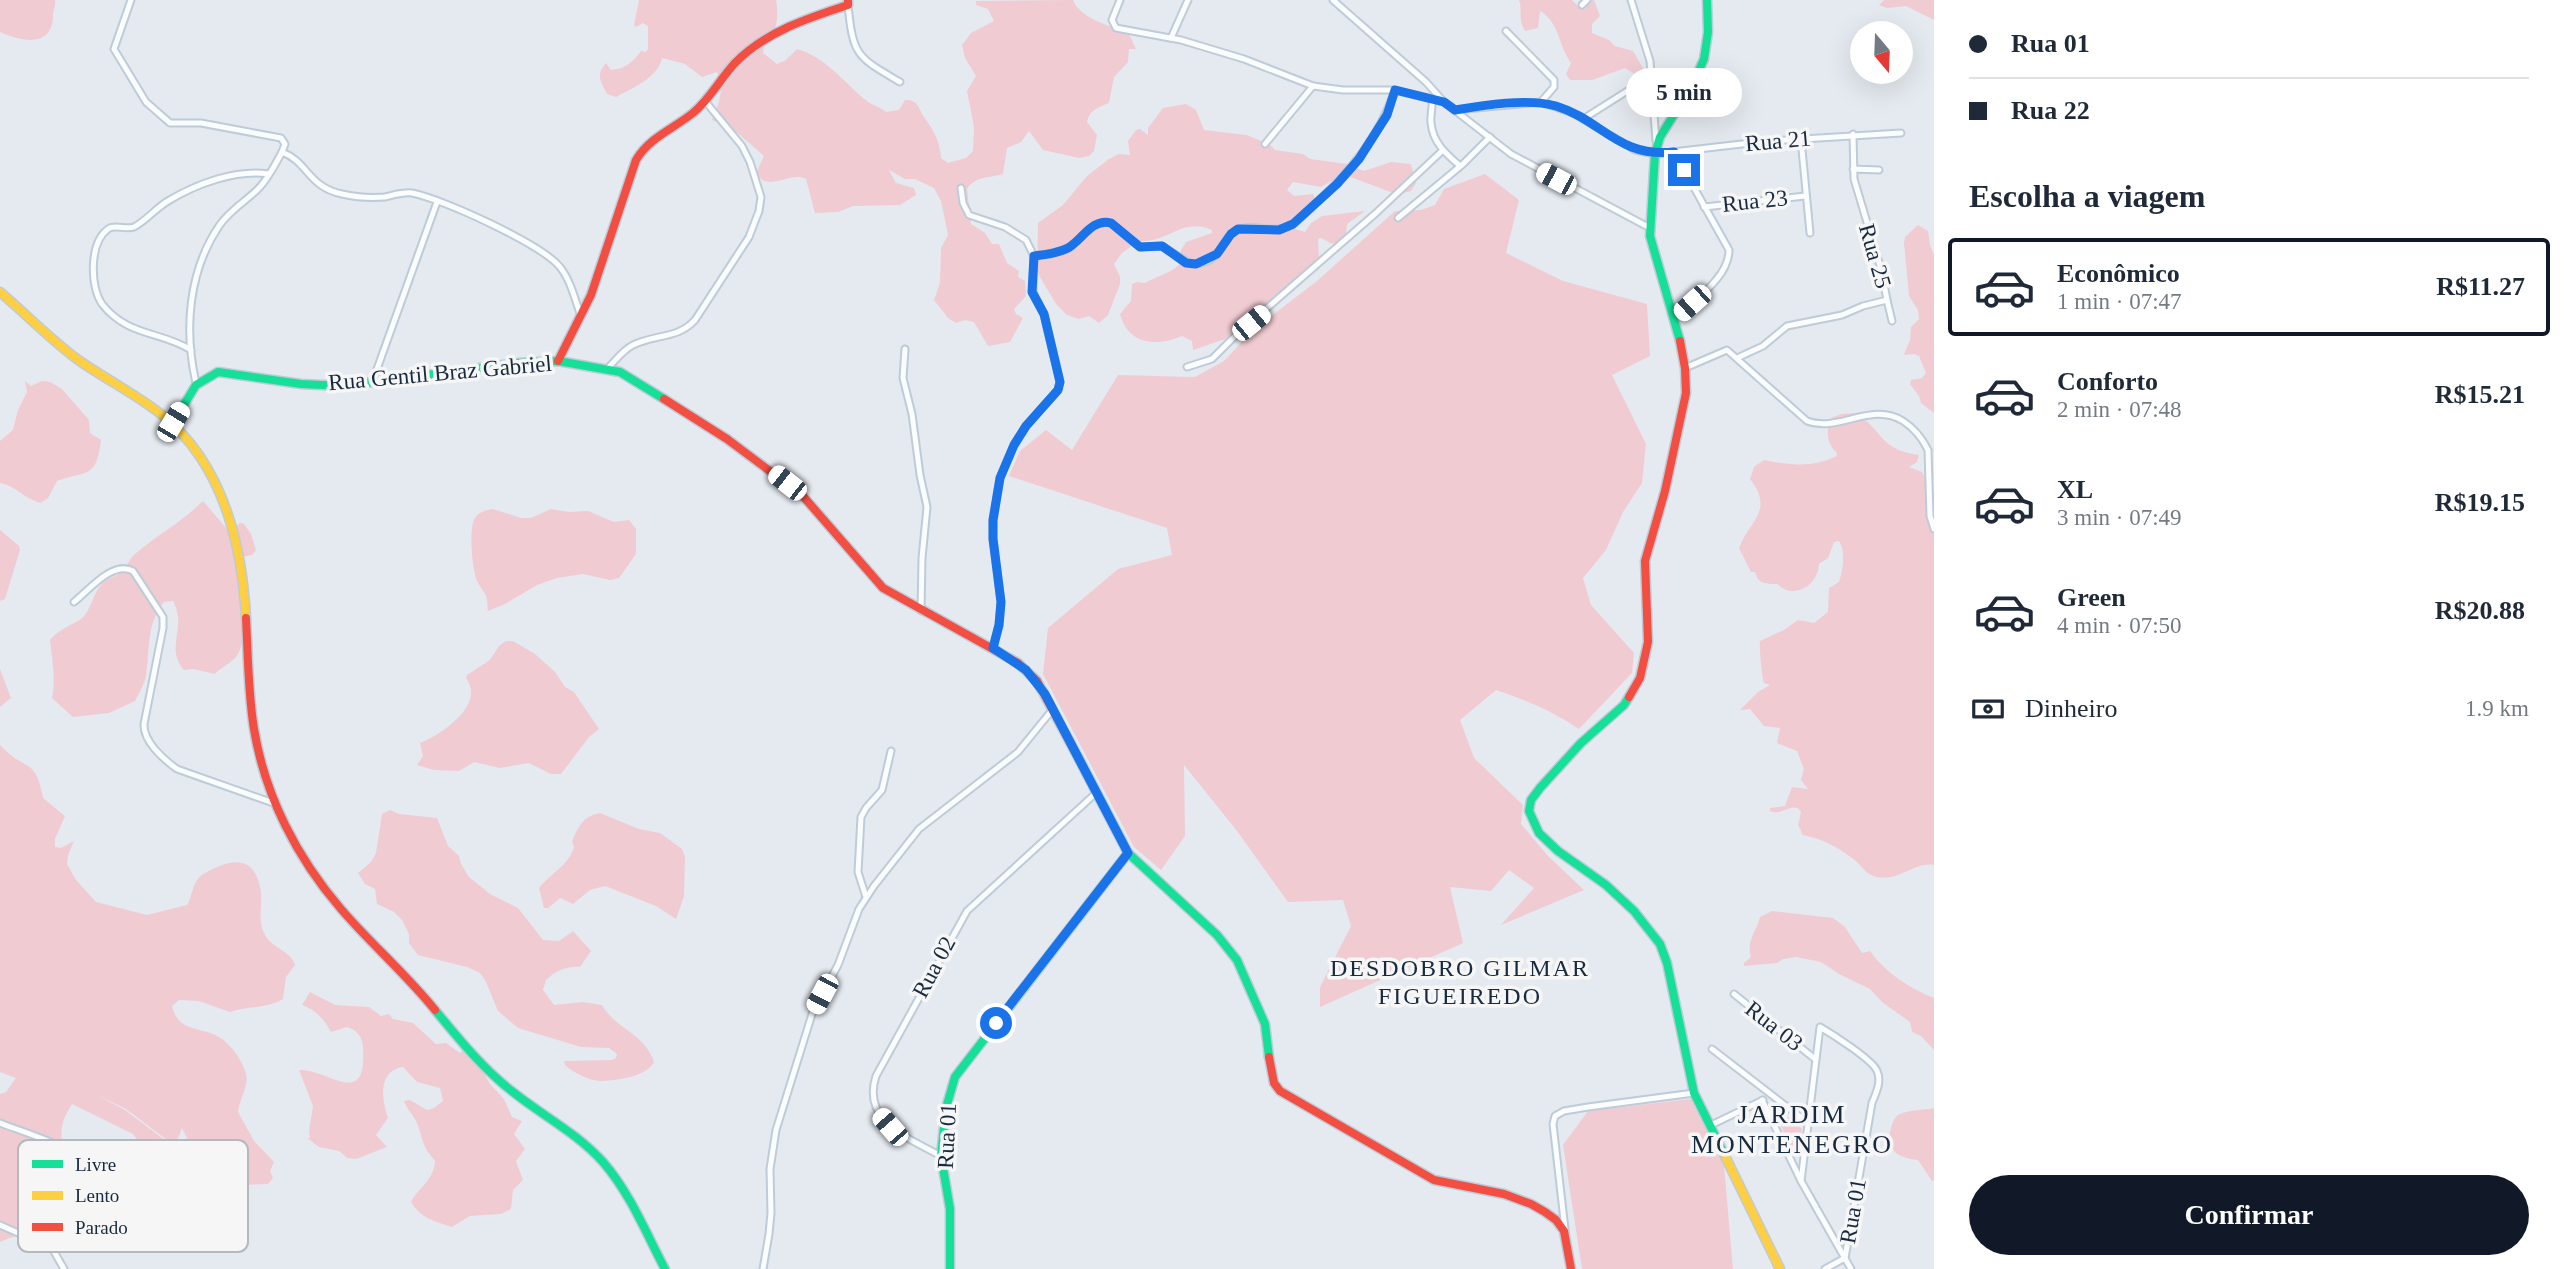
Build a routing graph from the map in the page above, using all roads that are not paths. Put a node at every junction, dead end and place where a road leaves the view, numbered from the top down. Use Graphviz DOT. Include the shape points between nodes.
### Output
graph roads {
  1 [pos="131,0"];
  2 [pos="1121,0"];
  3 [pos="1188,0"];
  4 [pos="1333,0"];
  5 [pos="1631,0"];
  6 [pos="1707,0"];
  7 [pos="848,2"];
  8 [pos="1506,31"];
  9 [pos="1171,38"];
  10 [pos="1651,76"];
  11 [pos="901,82"];
  12 [pos="1313,86"];
  13 [pos="1395,90"];
  14 [pos="1432,99"];
  15 [pos="705,101"];
  16 [pos="1444,102"];
  17 [pos="1541,102"];
  18 [pos="1455,110"];
  19 [pos="1583,119"];
  20 [pos="1902,133"];
  21 [pos="1853,134"];
  22 [pos="1490,137"];
  23 [pos="1801,139"];
  24 [pos="1656,141"];
  25 [pos="1265,144"];
  26 [pos="1441,151"];
  27 [pos="282,152"];
  28 [pos="1674,152"];
  29 [pos="1655,154"];
  30 [pos="1460,166"];
  31 [pos="1853,169"];
  32 [pos="1879,170"];
  33 [pos="269,174"];
  34 [pos="961,188"];
  35 [pos="1805,195"];
  36 [pos="437,202"];
  37 [pos="1704,207"];
  38 [pos="1398,218"];
  39 [pos="1650,228"];
  40 [pos="1810,233"];
  41 [pos="1034,256"];
  42 [pos="0,292"];
  43 [pos="1887,300"];
  44 [pos="581,316"];
  45 [pos="1675,318"];
  46 [pos="1892,321"];
  47 [pos="905,349"];
  48 [pos="191,350"];
  49 [pos="1737,358"];
  50 [pos="558,361"];
  51 [pos="1187,367"];
  52 [pos="608,368"];
  53 [pos="1685,368"];
  54 [pos="197,383"];
  55 [pos="372,383"];
  56 [pos="173,422"];
  57 [pos="1934,530"];
  58 [pos="74,602"];
  59 [pos="921,611"];
  60 [pos="993,648"];
  61 [pos="1053,709"];
  62 [pos="891,751"];
  63 [pos="1096,793"];
  64 [pos="276,804"];
  65 [pos="1128,853"];
  66 [pos="866,897"];
  67 [pos="1734,994"];
  68 [pos="1712,1049"];
  69 [pos="1815,1059"];
  70 [pos="1694,1093"];
  71 [pos="1772,1096"];
  72 [pos="1762,1100"];
  73 [pos="0,1123"];
  74 [pos="1808,1123"];
  75 [pos="1709,1126"];
  76 [pos="42,1140"];
  77 [pos="941,1156"];
  78 [pos="1801,1181"];
  79 [pos="0,1225"];
  80 [pos="18,1233"];
  81 [pos="1565,1233"];
  82 [pos="54,1252"];
  83 [pos="1845,1258"];
  84 [pos="64,1269"];
  85 [pos="665,1269"];
  86 [pos="763,1269"];
  87 [pos="950,1269"];
  88 [pos="1571,1269"];
  89 [pos="1780,1269"];
  90 [pos="1825,1269"];
  91 [pos="1851,1269"];
  1 -- 27 [label="street" via="114,49 146,102 175,124 201,123 281,138 285,144"];
  2 -- 9 [label="street" via="1112,20 1116,28"];
  3 -- 9 [label="street"];
  4 -- 16 [label="street"];
  5 -- 10 [label="street"];
  6 -- 24 [label="street" via="1709,43 1704,62"];
  7 -- 11 [label="street" via="854,47 867,62"];
  7 -- 15 [label="street" via="771,35 739,58"];
  8 -- 17 [label="street" via="1555,83"];
  9 -- 12 [label="street"];
  10 -- 19 [label="street"];
  10 -- 24 [label="street"];
  12 -- 13 [label="street"];
  12 -- 25 [label="street"];
  13 -- 14 [label="street"];
  13 -- 41 [label="street" via="1387,115 1359,159 1287,228 1238,229 1217,254 1196,264 1186,263 1162,246 1140,247 1106,222 1095,225 1066,249"];
  14 -- 16 [label="street"];
  14 -- 26 [label="street" via="1430,121"];
  15 -- 44 [label="street" via="652,138 640,152"];
  15 -- 52 [label="street" via="735,135 750,162 761,197 754,226 687,329 631,346"];
  16 -- 18 [label="street"];
  17 -- 18 [label="street"];
  17 -- 19 [label="street"];
  18 -- 22 [label="street"];
  19 -- 29 [label="street" via="1635,150"];
  20 -- 21 [label="street, Rua 21"];
  21 -- 23 [label="street, Rua 21"];
  21 -- 31 [label="street, Rua 25"];
  22 -- 30 [label="street"];
  22 -- 39 [label="street" via="1532,166"];
  23 -- 28 [label="street, Rua 21"];
  23 -- 35 [label="street"];
  24 -- 29 [label="street"];
  26 -- 30 [label="street"];
  26 -- 51 [label="street" via="1212,359"];
  27 -- 33 [label="street"];
  27 -- 36 [label="street" via="325,189 374,197 412,193"];
  28 -- 29 [label="street, Rua 21"];
  28 -- 37 [label="street"];
  29 -- 39 [label="street"];
  30 -- 38 [label="street"];
  31 -- 32 [label="street"];
  31 -- 43 [label="street, Rua 25"];
  33 -- 48 [label="street" via="219,226 204,254 191,302"];
  33 -- 48 [label="street" via="245,173 196,187 168,201 135,227 106,230 98,245 94,291 114,317"];
  34 -- 41 [label="street" via="969,215 1026,240"];
  35 -- 37 [label="street, Rua 23"];
  35 -- 40 [label="street"];
  36 -- 44 [label="street" via="481,219 559,265"];
  36 -- 55 [label="street"];
  37 -- 45 [label="street" via="1725,240 1729,258 1708,288"];
  39 -- 45 [label="street"];
  41 -- 60 [label="street" via="1032,292 1044,314 1060,382 1014,445 1000,478 993,539 1001,602"];
  42 -- 56 [label="street" via="76,357"];
  43 -- 46 [label="street"];
  43 -- 49 [label="street, Rua 25" via="1787,326 1763,346"];
  44 -- 50 [label="street"];
  45 -- 53 [label="street"];
  47 -- 59 [label="street" via="903,378 927,507"];
  48 -- 54 [label="street"];
  49 -- 53 [label="street" via="1725,351"];
  49 -- 57 [label="street" via="1799,415 1817,425 1885,413 1910,426 1928,450"];
  50 -- 52 [label="street, Rua Gentil Braz Gabriel"];
  50 -- 55 [label="street, Rua Gentil Braz Gabriel"];
  52 -- 59 [label="street, Rua Gentil Braz Gabriel" via="776,474 817,512 883,587"];
  53 -- 70 [label="street" via="1683,415 1645,561 1648,642 1640,678 1624,705 1581,743 1531,800 1530,811 1539,833 1606,885 1660,944"];
  54 -- 55 [label="street, Rua Gentil Braz Gabriel" via="218,372 301,384"];
  54 -- 56 [label="street"];
  56 -- 64 [label="street" via="208,471 240,552 253,720 263,770"];
  58 -- 64 [label="street" via="116,569 133,571 163,617 145,736 177,769"];
  59 -- 60 [label="street, Rua Gentil Braz Gabriel"];
  60 -- 61 [label="street, Rua Gentil Braz Gabriel" via="1037,681"];
  61 -- 63 [label="street, Rua Gentil Braz Gabriel"];
  61 -- 66 [label="street" via="1018,751 919,829"];
  62 -- 66 [label="street" via="882,790 861,817 858,872"];
  63 -- 65 [label="street, Rua Gentil Braz Gabriel"];
  63 -- 77 [label="street, Rua 02" via="967,911 876,1076 871,1090 879,1114 890,1127"];
  64 -- 85 [label="street" via="321,884 462,1043 500,1082 605,1164"];
  65 -- 77 [label="street, Rua 01" via="955,1077"];
  65 -- 81 [label="street, Rua Gentil Braz Gabriel" via="1229,947 1260,1009 1270,1070 1280,1091 1434,1180 1515,1195 1553,1217"];
  66 -- 86 [label="street" via="813,1011 776,1130 770,1169 771,1223"];
  67 -- 69 [label="street, Rua 03"];
  68 -- 71 [label="street"];
  69 -- 74 [label="street"];
  69 -- 83 [label="street, Rua 01" via="1820,1027 1872,1062 1879,1073"];
  70 -- 75 [label="street"];
  70 -- 81 [label="street" via="1555,1116"];
  71 -- 72 [label="street"];
  71 -- 74 [label="street"];
  72 -- 75 [label="street"];
  72 -- 78 [label="street"];
  73 -- 76 [label="street"];
  74 -- 78 [label="street"];
  75 -- 89 [label="street"];
  77 -- 87 [label="street, Rua 01" via="950,1209"];
  78 -- 83 [label="street"];
  79 -- 80 [label="street"];
  81 -- 88 [label="street"];
  82 -- 84 [label="street"];
  83 -- 90 [label="street"];
  83 -- 91 [label="street"];
}
